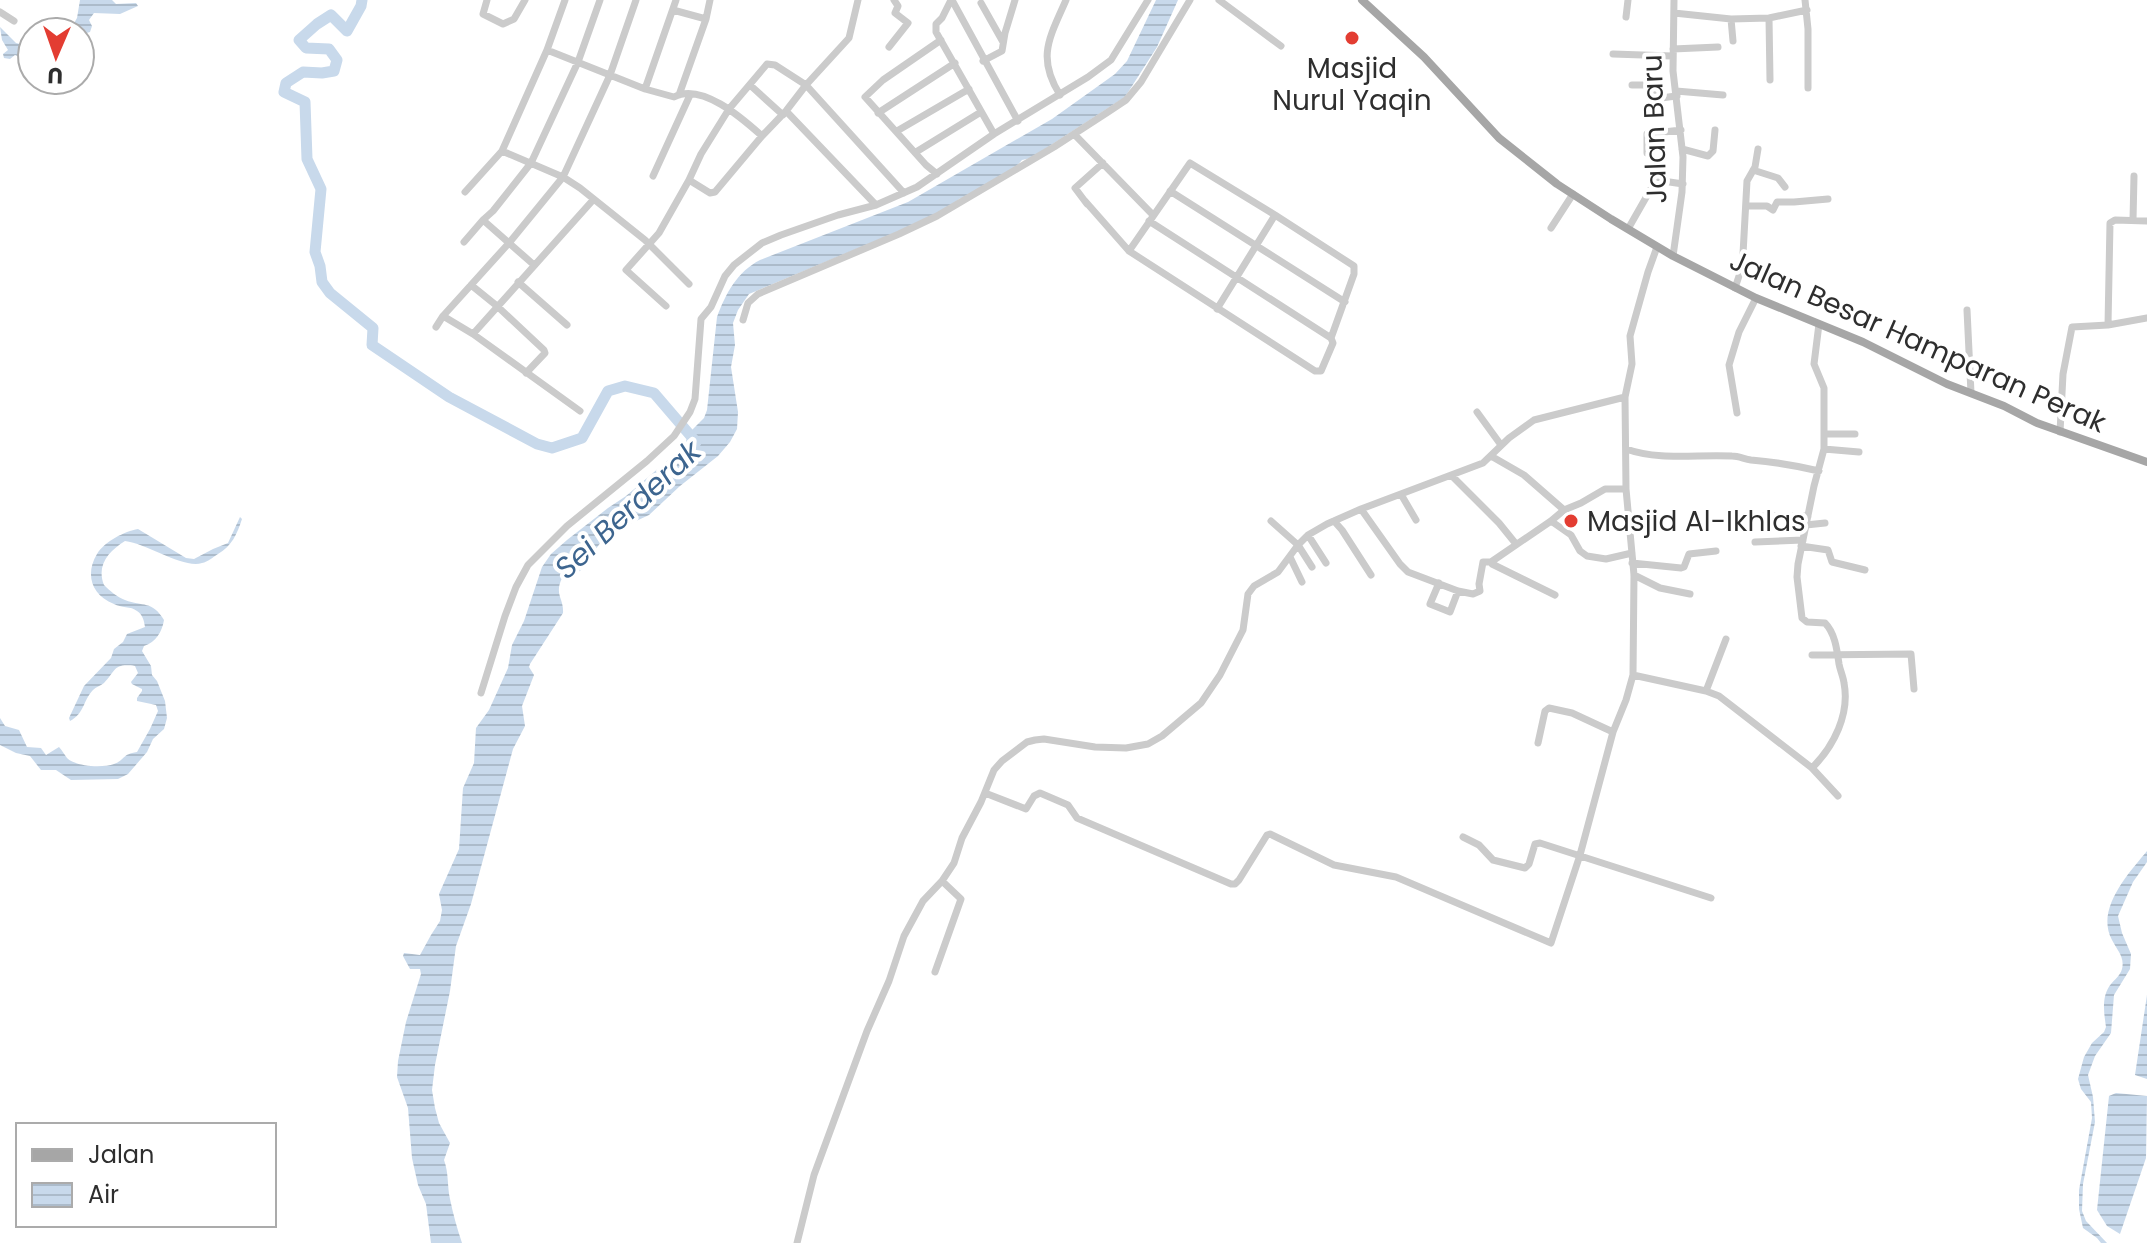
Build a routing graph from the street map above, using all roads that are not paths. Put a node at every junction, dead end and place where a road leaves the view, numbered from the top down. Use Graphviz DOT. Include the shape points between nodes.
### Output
graph roads {
  1 [pos="487,0"];
  2 [pos="525,0"];
  3 [pos="565,0"];
  4 [pos="600,0"];
  5 [pos="636,0"];
  6 [pos="676,0"];
  7 [pos="710,0"];
  8 [pos="858,0"];
  9 [pos="894,0"];
  10 [pos="951,0"];
  11 [pos="1015,0"];
  12 [pos="1066,0"];
  13 [pos="1148,0"];
  14 [pos="1190,0"];
  15 [pos="1219,0"];
  16 [pos="1362,0"];
  17 [pos="1628,0"];
  18 [pos="1674,0"];
  19 [pos="1805,0"];
  20 [pos="981,3"];
  21 [pos="673,10"];
  22 [pos="1807,10"];
  23 [pos="0,12"];
  24 [pos="1674,13"];
  25 [pos="1626,17"];
  26 [pos="1769,18"];
  27 [pos="706,19"];
  28 [pos="1731,19"];
  29 [pos="14,21"];
  30 [pos="941,40"];
  31 [pos="1733,41"];
  32 [pos="1003,42"];
  33 [pos="1281,46"];
  34 [pos="889,47"];
  35 [pos="1718,47"];
  36 [pos="547,50"];
  37 [pos="1672,52"];
  38 [pos="1613,54"];
  39 [pos="983,61"];
  40 [pos="578,62"];
  41 [pos="955,63"];
  42 [pos="610,75"];
  43 [pos="1770,80"];
  44 [pos="750,85"];
  45 [pos="806,85"];
  46 [pos="1632,85"];
  47 [pos="1808,88"];
  48 [pos="645,89"];
  49 [pos="969,89"];
  50 [pos="1677,94"];
  51 [pos="679,95"];
  52 [pos="690,95"];
  53 [pos="1060,95"];
  54 [pos="1723,95"];
  55 [pos="729,109"];
  56 [pos="981,112"];
  57 [pos="784,113"];
  58 [pos="878,113"];
  59 [pos="1018,121"];
  60 [pos="1681,130"];
  61 [pos="1715,130"];
  62 [pos="897,131"];
  63 [pos="994,134"];
  64 [pos="1074,134"];
  65 [pos="762,136"];
  66 [pos="1682,149"];
  67 [pos="1758,149"];
  68 [pos="502,151"];
  69 [pos="916,152"];
  70 [pos="1647,153"];
  71 [pos="531,163"];
  72 [pos="1103,163"];
  73 [pos="1753,170"];
  74 [pos="937,174"];
  75 [pos="653,176"];
  76 [pos="2134,176"];
  77 [pos="563,177"];
  78 [pos="689,180"];
  79 [pos="1683,184"];
  80 [pos="1785,187"];
  81 [pos="1170,191"];
  82 [pos="465,192"];
  83 [pos="904,193"];
  84 [pos="1573,194"];
  85 [pos="1828,199"];
  86 [pos="593,200"];
  87 [pos="876,205"];
  88 [pos="1746,206"];
  89 [pos="1275,215"];
  90 [pos="1151,218"];
  91 [pos="483,220"];
  92 [pos="2133,220"];
  93 [pos="2147,221"];
  94 [pos="1551,228"];
  95 [pos="1628,229"];
  96 [pos="464,242"];
  97 [pos="509,243"];
  98 [pos="648,245"];
  99 [pos="1257,246"];
  100 [pos="1657,247"];
  101 [pos="1129,251"];
  102 [pos="1673,256"];
  103 [pos="534,265"];
  104 [pos="1236,278"];
  105 [pos="518,282"];
  106 [pos="689,284"];
  107 [pos="471,285"];
  108 [pos="1735,288"];
  109 [pos="1756,298"];
  110 [pos="1345,302"];
  111 [pos="497,306"];
  112 [pos="666,306"];
  113 [pos="1217,309"];
  114 [pos="1967,310"];
  115 [pos="443,316"];
  116 [pos="2147,318"];
  117 [pos="743,320"];
  118 [pos="1819,324"];
  119 [pos="567,325"];
  120 [pos="2108,325"];
  121 [pos="436,327"];
  122 [pos="473,334"];
  123 [pos="1331,338"];
  124 [pos="526,373"];
  125 [pos="1971,393"];
  126 [pos="1625,397"];
  127 [pos="580,411"];
  128 [pos="1477,412"];
  129 [pos="1737,413"];
  130 [pos="2060,432"];
  131 [pos="1824,434"];
  132 [pos="1855,434"];
  133 [pos="1501,445"];
  134 [pos="1626,449"];
  135 [pos="1824,449"];
  136 [pos="1859,452"];
  137 [pos="1492,455"];
  138 [pos="2147,462"];
  139 [pos="1819,471"];
  140 [pos="1452,476"];
  141 [pos="1626,489"];
  142 [pos="1402,496"];
  143 [pos="1361,509"];
  144 [pos="1564,510"];
  145 [pos="1754,516"];
  146 [pos="1416,520"];
  147 [pos="1807,520"];
  148 [pos="1271,521"];
  149 [pos="1334,521"];
  150 [pos="1551,521"];
  151 [pos="1653,521"];
  152 [pos="1630,523"];
  153 [pos="1825,523"];
  154 [pos="1308,535"];
  155 [pos="1755,542"];
  156 [pos="1802,543"];
  157 [pos="1516,544"];
  158 [pos="1298,545"];
  159 [pos="1716,551"];
  160 [pos="1632,553"];
  161 [pos="1290,557"];
  162 [pos="1491,562"];
  163 [pos="1326,563"];
  164 [pos="1632,563"];
  165 [pos="1312,567"];
  166 [pos="1865,570"];
  167 [pos="1371,575"];
  168 [pos="1634,575"];
  169 [pos="1302,582"];
  170 [pos="1439,583"];
  171 [pos="1458,591"];
  172 [pos="1690,594"];
  173 [pos="1555,595"];
  174 [pos="1726,639"];
  175 [pos="1812,655"];
  176 [pos="1838,655"];
  177 [pos="1633,675"];
  178 [pos="1914,689"];
  179 [pos="1706,691"];
  180 [pos="481,693"];
  181 [pos="1613,732"];
  182 [pos="1538,743"];
  183 [pos="1812,768"];
  184 [pos="985,793"];
  185 [pos="1838,796"];
  186 [pos="1463,837"];
  187 [pos="1580,855"];
  188 [pos="942,881"];
  189 [pos="1711,898"];
  190 [pos="935,972"];
  191 [pos="797,1243"];
  1 -- 2 [label="street" via="484,16 503,24 514,19"];
  3 -- 36 [label="street"];
  4 -- 40 [label="street"];
  5 -- 42 [label="street"];
  6 -- 21 [label="street"];
  7 -- 27 [label="street"];
  8 -- 45 [label="street" via="849,38"];
  9 -- 34 [label="street" via="895,13 908,23"];
  10 -- 30 [label="street" via="936,24"];
  10 -- 39 [label="street"];
  11 -- 32 [label="street"];
  12 -- 53 [label="street" via="1046,49 1051,80"];
  13 -- 53 [label="street" via="1111,60"];
  14 -- 64 [label="street" via="1126,100"];
  15 -- 33 [label="street"];
  16 -- 84 [label="main road, Jalan Besar Hamparan Perak" via="1483,123"];
  17 -- 25 [label="street"];
  18 -- 24 [label="street, Jalan Baru"];
  19 -- 22 [label="street"];
  20 -- 32 [label="street"];
  21 -- 27 [label="street"];
  21 -- 48 [label="street"];
  22 -- 26 [label="street"];
  22 -- 47 [label="street"];
  23 -- 29 [label="street"];
  24 -- 28 [label="street"];
  24 -- 37 [label="street, Jalan Baru"];
  26 -- 28 [label="street"];
  26 -- 43 [label="street"];
  27 -- 51 [label="street"];
  28 -- 31 [label="street"];
  30 -- 41 [label="street"];
  30 -- 58 [label="street" via="865,96"];
  32 -- 39 [label="street" via="1002,51"];
  35 -- 37 [label="street"];
  36 -- 40 [label="street"];
  36 -- 68 [label="street"];
  37 -- 38 [label="street"];
  37 -- 50 [label="street, Jalan Baru"];
  39 -- 59 [label="street"];
  40 -- 42 [label="street"];
  40 -- 71 [label="street"];
  41 -- 49 [label="street"];
  41 -- 58 [label="street"];
  42 -- 48 [label="street"];
  42 -- 77 [label="street"];
  44 -- 45 [label="street" via="769,63"];
  44 -- 55 [label="street"];
  44 -- 57 [label="street"];
  45 -- 57 [label="street"];
  45 -- 83 [label="street"];
  46 -- 50 [label="street" via="1646,85 1655,98"];
  48 -- 51 [label="street"];
  49 -- 56 [label="street"];
  49 -- 62 [label="street"];
  50 -- 54 [label="street"];
  50 -- 60 [label="street, Jalan Baru"];
  51 -- 52 [label="street"];
  52 -- 55 [label="street"];
  52 -- 75 [label="street"];
  53 -- 59 [label="street"];
  55 -- 65 [label="street"];
  55 -- 78 [label="street"];
  56 -- 63 [label="street"];
  56 -- 69 [label="street"];
  57 -- 65 [label="street"];
  57 -- 87 [label="street"];
  58 -- 62 [label="street"];
  59 -- 63 [label="street"];
  60 -- 66 [label="street, Jalan Baru"];
  60 -- 70 [label="street" via="1647,134"];
  61 -- 66 [label="street" via="1708,156"];
  62 -- 69 [label="street"];
  63 -- 74 [label="street"];
  64 -- 72 [label="street"];
  64 -- 117 [label="street" via="937,216 758,294 748,303"];
  65 -- 78 [label="street" via="714,193"];
  66 -- 79 [label="street, Jalan Baru"];
  67 -- 73 [label="street"];
  68 -- 71 [label="street"];
  68 -- 82 [label="street"];
  69 -- 74 [label="street"];
  71 -- 77 [label="street"];
  71 -- 91 [label="street"];
  72 -- 90 [label="street"];
  72 -- 101 [label="street" via="1075,188"];
  73 -- 80 [label="street" via="1778,178"];
  73 -- 88 [label="street"];
  74 -- 83 [label="street"];
  76 -- 92 [label="street"];
  77 -- 86 [label="street"];
  77 -- 97 [label="street"];
  78 -- 98 [label="street"];
  79 -- 95 [label="street" via="1656,180"];
  79 -- 102 [label="street, Jalan Baru"];
  81 -- 89 [label="street" via="1191,163"];
  81 -- 90 [label="street"];
  81 -- 99 [label="street"];
  83 -- 87 [label="street"];
  84 -- 94 [label="street"];
  84 -- 95 [label="main road, Jalan Besar Hamparan Perak"];
  85 -- 88 [label="street" via="1779,202 1773,210"];
  86 -- 98 [label="street"];
  86 -- 103 [label="street"];
  87 -- 180 [label="street" via="762,243 725,276 701,319 690,412 674,436 528,565 505,616"];
  88 -- 108 [label="street"];
  89 -- 99 [label="street"];
  89 -- 110 [label="street" via="1354,266"];
  90 -- 101 [label="street"];
  90 -- 104 [label="street"];
  91 -- 96 [label="street"];
  91 -- 97 [label="street"];
  92 -- 93 [label="street"];
  92 -- 120 [label="street" via="2110,223"];
  95 -- 100 [label="main road, Jalan Besar Hamparan Perak"];
  97 -- 103 [label="street"];
  97 -- 107 [label="street"];
  98 -- 106 [label="street"];
  98 -- 112 [label="street" via="626,272"];
  99 -- 104 [label="street"];
  99 -- 110 [label="street"];
  100 -- 102 [label="main road, Jalan Besar Hamparan Perak"];
  100 -- 126 [label="street" via="1630,336 1632,364"];
  101 -- 113 [label="street"];
  102 -- 108 [label="main road, Jalan Besar Hamparan Perak"];
  103 -- 105 [label="street"];
  104 -- 113 [label="street"];
  104 -- 123 [label="street"];
  105 -- 111 [label="street"];
  105 -- 119 [label="street"];
  107 -- 111 [label="street"];
  107 -- 115 [label="street"];
  108 -- 109 [label="main road, Jalan Besar Hamparan Perak"];
  109 -- 118 [label="main road, Jalan Besar Hamparan Perak"];
  109 -- 129 [label="street" via="1729,365"];
  110 -- 123 [label="street"];
  111 -- 122 [label="street"];
  111 -- 124 [label="street" via="544,350"];
  113 -- 123 [label="street" via="1315,371 1321,371"];
  114 -- 125 [label="street"];
  115 -- 121 [label="street"];
  115 -- 122 [label="street"];
  116 -- 120 [label="street"];
  118 -- 125 [label="main road, Jalan Besar Hamparan Perak"];
  118 -- 131 [label="street" via="1814,364 1824,388"];
  120 -- 130 [label="street" via="2072,327"];
  122 -- 124 [label="street"];
  124 -- 127 [label="street"];
  125 -- 130 [label="main road, Jalan Besar Hamparan Perak"];
  126 -- 133 [label="street" via="1534,420"];
  126 -- 134 [label="street"];
  128 -- 133 [label="street"];
  130 -- 138 [label="main road, Jalan Besar Hamparan Perak"];
  131 -- 132 [label="street"];
  131 -- 135 [label="street"];
  133 -- 137 [label="street"];
  134 -- 139 [label="street" via="1692,458 1735,456"];
  134 -- 141 [label="street"];
  135 -- 136 [label="street"];
  135 -- 139 [label="street"];
  137 -- 140 [label="street"];
  137 -- 144 [label="street"];
  139 -- 147 [label="street"];
  140 -- 142 [label="street"];
  140 -- 157 [label="street"];
  141 -- 144 [label="street" via="1605,489"];
  141 -- 152 [label="street"];
  142 -- 143 [label="street"];
  142 -- 146 [label="street"];
  143 -- 149 [label="street"];
  143 -- 170 [label="street" via="1405,570"];
  144 -- 150 [label="street"];
  145 -- 147 [label="street"];
  147 -- 153 [label="street"];
  147 -- 156 [label="street"];
  148 -- 158 [label="street"];
  149 -- 154 [label="street"];
  149 -- 167 [label="street"];
  150 -- 157 [label="street"];
  150 -- 160 [label="street" via="1587,556 1606,559"];
  151 -- 152 [label="street"];
  152 -- 160 [label="street"];
  154 -- 158 [label="street"];
  154 -- 163 [label="street"];
  155 -- 156 [label="street"];
  156 -- 166 [label="street" via="1828,550 1832,562"];
  156 -- 176 [label="street" via="1797,577 1802,618 1828,626"];
  157 -- 162 [label="street"];
  158 -- 161 [label="street"];
  158 -- 165 [label="street"];
  159 -- 164 [label="street" via="1689,554 1683,568"];
  160 -- 164 [label="street"];
  161 -- 169 [label="street"];
  161 -- 184 [label="street" via="1248,594 1243,630 1220,675 1201,703 1162,736 1126,748 1044,739 1027,742 994,770"];
  162 -- 171 [label="street" via="1481,564 1480,591"];
  162 -- 173 [label="street"];
  164 -- 168 [label="street"];
  168 -- 172 [label="street"];
  168 -- 177 [label="street"];
  170 -- 171 [label="street"];
  170 -- 171 [label="street" via="1430,604 1449,615"];
  174 -- 179 [label="street"];
  175 -- 176 [label="street"];
  176 -- 178 [label="street" via="1911,654"];
  176 -- 183 [label="street" via="1844,688 1840,728"];
  177 -- 179 [label="street"];
  177 -- 181 [label="street"];
  179 -- 183 [label="street"];
  181 -- 182 [label="street" via="1549,708"];
  181 -- 187 [label="street"];
  183 -- 185 [label="street"];
  184 -- 187 [label="street" via="1026,809 1040,793 1068,805 1077,818 1231,884 1270,834 1334,865 1396,877 1551,943"];
  184 -- 188 [label="street"];
  186 -- 187 [label="street" via="1493,860 1525,868 1537,842"];
  187 -- 189 [label="street"];
  188 -- 190 [label="street" via="961,899"];
  188 -- 191 [label="street" via="923,901 904,936 814,1175"];
}
